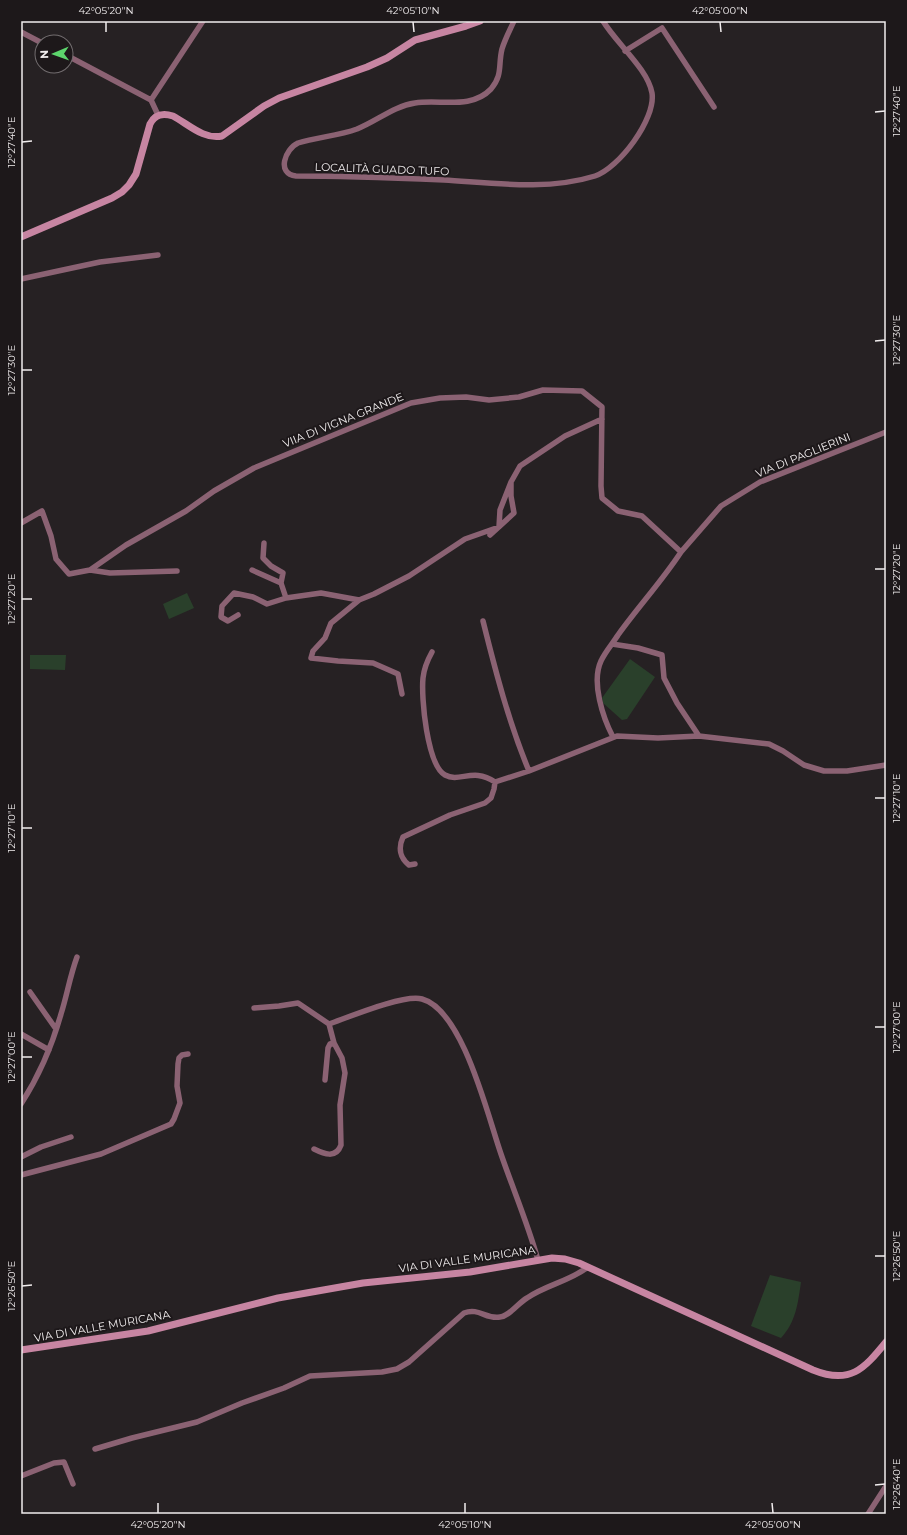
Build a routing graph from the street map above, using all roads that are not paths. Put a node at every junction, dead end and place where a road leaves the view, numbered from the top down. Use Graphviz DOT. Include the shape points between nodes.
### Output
graph roads {
  1 [pos="203,21"];
  2 [pos="480,21"];
  3 [pos="514,21"];
  4 [pos="603,21"];
  5 [pos="21,32"];
  6 [pos="34,39"];
  7 [pos="625,50"];
  8 [pos="74,59"];
  9 [pos="151,100"];
  10 [pos="714,107"];
  11 [pos="158,115"];
  12 [pos="21,237"];
  13 [pos="158,255"];
  14 [pos="21,279"];
  15 [pos="602,419"];
  16 [pos="886,432"];
  17 [pos="511,482"];
  18 [pos="21,523"];
  19 [pos="498,527"];
  20 [pos="490,535"];
  21 [pos="264,543"];
  22 [pos="681,552"];
  23 [pos="90,570"];
  24 [pos="252,570"];
  25 [pos="177,571"];
  26 [pos="280,584"];
  27 [pos="286,598"];
  28 [pos="358,600"];
  29 [pos="238,615"];
  30 [pos="483,621"];
  31 [pos="612,644"];
  32 [pos="432,652"];
  33 [pos="402,694"];
  34 [pos="699,736"];
  35 [pos="613,737"];
  36 [pos="886,765"];
  37 [pos="529,772"];
  38 [pos="495,782"];
  39 [pos="415,864"];
  40 [pos="77,957"];
  41 [pos="30,992"];
  42 [pos="254,1008"];
  43 [pos="329,1024"];
  44 [pos="56,1029"];
  45 [pos="21,1034"];
  46 [pos="334,1043"];
  47 [pos="49,1050"];
  48 [pos="188,1054"];
  49 [pos="325,1080"];
  50 [pos="21,1104"];
  51 [pos="71,1137"];
  52 [pos="314,1149"];
  53 [pos="21,1157"];
  54 [pos="21,1175"];
  55 [pos="538,1260"];
  56 [pos="588,1267"];
  57 [pos="886,1342"];
  58 [pos="21,1350"];
  59 [pos="95,1449"];
  60 [pos="21,1476"];
  61 [pos="73,1484"];
  62 [pos="886,1486"];
  63 [pos="868,1514"];
  1 -- 9 [label="street"];
  2 -- 11 [label="street" via="415,40 367,67 280,98 264,106 222,136 206,135 173,116"];
  3 -- 7 [label="street, LOCALITÀ GUADO TUFO" via="503,45 499,77 487,93 460,102 424,102 407,105 345,133 298,143 292,146 286,157 284,164 287,172 296,176 531,184 564,182 599,175 620,158 644,126 651,110 649,84"];
  4 -- 7 [label="street, LOCALITÀ GUADO TUFO"];
  5 -- 6 [label="street"];
  7 -- 10 [label="street" via="662,28"];
  8 -- 9 [label="street"];
  9 -- 11 [label="street"];
  11 -- 12 [label="street" via="150,124 136,174 126,189 112,198"];
  13 -- 14 [label="street" via="100,262"];
  15 -- 17 [label="street" via="566,436 520,466"];
  15 -- 22 [label="street, VIIA DI VIGNA GRANDE" via="602,498 618,511 642,516"];
  15 -- 23 [label="street, VIIA DI VIGNA GRANDE" via="602,407 582,391 543,390 519,397 489,400 466,397 440,398 411,403 254,468 126,545"];
  16 -- 22 [label="street, VIA DI PAGLIERINI" via="760,482 721,506"];
  17 -- 19 [label="street" via="500,510"];
  17 -- 19 [label="street" via="514,513"];
  18 -- 23 [label="street, VIIA DI VIGNA GRANDE" via="42,511 52,536 56,559 69,574"];
  19 -- 20 [label="street"];
  19 -- 28 [label="street" via="465,539 409,576"];
  21 -- 26 [label="street" via="263,558 283,573"];
  22 -- 31 [label="street"];
  23 -- 25 [label="street" via="110,573"];
  24 -- 26 [label="street"];
  26 -- 27 [label="street"];
  27 -- 28 [label="street" via="321,593"];
  27 -- 29 [label="street" via="267,604 253,597 234,593 222,606 221,617 228,621"];
  28 -- 33 [label="street" via="331,624 326,638 313,651 311,658 372,663 398,674"];
  30 -- 37 [label="street" via="508,717"];
  31 -- 34 [label="street" via="638,648 662,656 664,678"];
  31 -- 35 [label="street" via="601,661 598,677 600,706"];
  32 -- 38 [label="street" via="426,663 423,678 423,708 436,767 452,778 480,775"];
  34 -- 35 [label="street"];
  34 -- 36 [label="street" via="769,744 783,750 804,765 824,771 847,771"];
  35 -- 37 [label="street"];
  37 -- 38 [label="street"];
  38 -- 39 [label="street" via="491,798 485,803 450,815 403,837 400,843 402,857 409,865"];
  40 -- 44 [label="street"];
  41 -- 44 [label="street"];
  42 -- 43 [label="street" via="298,1003"];
  43 -- 46 [label="street"];
  43 -- 55 [label="street" via="411,997 436,1005 457,1034 474,1074"];
  44 -- 47 [label="street"];
  45 -- 47 [label="street"];
  46 -- 49 [label="street" via="328,1048"];
  46 -- 52 [label="street" via="346,1073 340,1105 341,1145 333,1154 325,1154"];
  47 -- 50 [label="street"];
  48 -- 54 [label="street" via="182,1055 178,1062 177,1086 180,1103 171,1124 101,1154"];
  51 -- 53 [label="street"];
  55 -- 56 [label="street, VIA DI VALLE MURICANA" via="562,1259"];
  55 -- 58 [label="street, VIA DI VALLE MURICANA" via="470,1272 363,1283 256,1302 148,1331"];
  56 -- 57 [label="street, VIA DI VALLE MURICANA" via="825,1374 843,1375 860,1370"];
  56 -- 59 [label="street" via="528,1297 502,1317 494,1318 474,1311 464,1313 409,1362 397,1369 310,1376 197,1422"];
  60 -- 61 [label="street" via="54,1463 64,1462"];
  62 -- 63 [label="street"];
}
